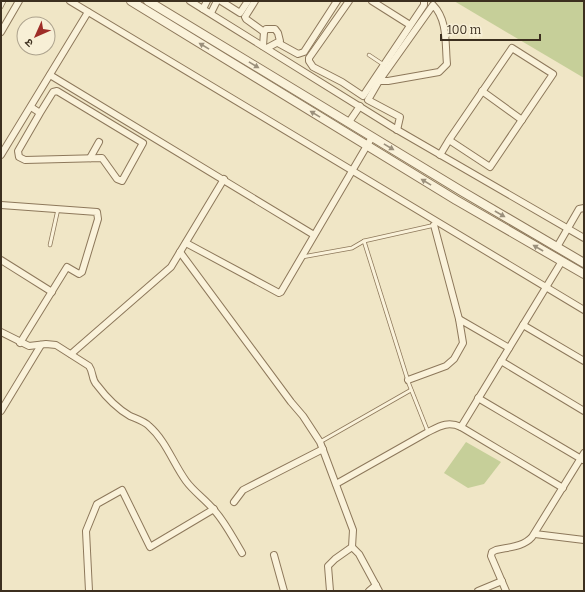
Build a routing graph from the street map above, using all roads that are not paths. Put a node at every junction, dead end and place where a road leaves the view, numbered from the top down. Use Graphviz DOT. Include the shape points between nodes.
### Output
graph roads {
  1 [pos="4,1"];
  2 [pos="20,1"];
  3 [pos="70,1"];
  4 [pos="131,1"];
  5 [pos="148,1"];
  6 [pos="190,1"];
  7 [pos="207,1"];
  8 [pos="217,1"];
  9 [pos="221,1"];
  10 [pos="248,1"];
  11 [pos="254,1"];
  12 [pos="337,1"];
  13 [pos="349,1"];
  14 [pos="372,1"];
  15 [pos="424,1"];
  16 [pos="1,7"];
  17 [pos="203,8"];
  18 [pos="88,12"];
  19 [pos="211,13"];
  20 [pos="410,24"];
  21 [pos="2,30"];
  22 [pos="264,32"];
  23 [pos="278,43"];
  24 [pos="265,47"];
  25 [pos="369,55"];
  26 [pos="384,65"];
  27 [pos="50,75"];
  28 [pos="329,75"];
  29 [pos="379,81"];
  30 [pos="342,82"];
  31 [pos="324,84"];
  32 [pos="482,91"];
  33 [pos="337,92"];
  34 [pos="360,106"];
  35 [pos="30,107"];
  36 [pos="40,113"];
  37 [pos="25,116"];
  38 [pos="522,120"];
  39 [pos="35,122"];
  40 [pos="348,122"];
  41 [pos="397,130"];
  42 [pos="148,134"];
  43 [pos="372,137"];
  44 [pos="449,140"];
  45 [pos="99,142"];
  46 [pos="143,143"];
  47 [pos="367,145"];
  48 [pos="1,155"];
  49 [pos="440,155"];
  50 [pos="90,158"];
  51 [pos="352,170"];
  52 [pos="224,179"];
  53 [pos="1,205"];
  54 [pos="584,208"];
  55 [pos="58,209"];
  56 [pos="437,224"];
  57 [pos="568,229"];
  58 [pos="314,234"];
  59 [pos="584,238"];
  60 [pos="364,241"];
  61 [pos="186,242"];
  62 [pos="50,245"];
  63 [pos="557,247"];
  64 [pos="180,252"];
  65 [pos="300,257"];
  66 [pos="1,260"];
  67 [pos="562,261"];
  68 [pos="584,263"];
  69 [pos="584,274"];
  70 [pos="546,287"];
  71 [pos="52,292"];
  72 [pos="584,310"];
  73 [pos="459,319"];
  74 [pos="523,325"];
  75 [pos="1,332"];
  76 [pos="20,343"];
  77 [pos="41,345"];
  78 [pos="509,348"];
  79 [pos="71,354"];
  80 [pos="584,360"];
  81 [pos="501,362"];
  82 [pos="408,380"];
  83 [pos="411,390"];
  84 [pos="478,398"];
  85 [pos="1,410"];
  86 [pos="584,411"];
  87 [pos="461,427"];
  88 [pos="428,432"];
  89 [pos="320,442"];
  90 [pos="323,449"];
  91 [pos="584,453"];
  92 [pos="582,460"];
  93 [pos="336,484"];
  94 [pos="563,488"];
  95 [pos="234,502"];
  96 [pos="214,509"];
  97 [pos="535,534"];
  98 [pos="584,540"];
  99 [pos="352,547"];
  100 [pos="242,553"];
  101 [pos="274,555"];
  102 [pos="502,581"];
  103 [pos="377,588"];
  104 [pos="89,591"];
  105 [pos="284,591"];
  106 [pos="330,591"];
  107 [pos="368,591"];
  108 [pos="478,591"];
  109 [pos="506,591"];
  1 -- 16 [label="lane"];
  2 -- 21 [label="street"];
  3 -- 18 [label="street"];
  47 -- 4 [label="street, one-way"];
  5 -- 40 [label="street, one-way"];
  6 -- 17 [label="street"];
  7 -- 17 [label="street"];
  8 -- 19 [label="street"];
  9 -- 10 [label="street" via="240,13"];
  11 -- 22 [label="street" via="245,17"];
  12 -- 23 [label="street" via="304,52 298,54"];
  13 -- 28 [label="street" via="309,58 313,66"];
  14 -- 20 [label="street"];
  15 -- 20 [label="street" via="424,5"];
  17 -- 19 [label="street"];
  18 -- 27 [label="street"];
  18 -- 51 [label="street"];
  19 -- 24 [label="street"];
  20 -- 26 [label="street"];
  22 -- 23 [label="street" via="266,29 275,29 280,38"];
  22 -- 24 [label="street"];
  23 -- 24 [label="street"];
  24 -- 31 [label="street"];
  25 -- 26 [label="lane"];
  26 -- 30 [label="street" via="363,96"];
  27 -- 35 [label="street"];
  27 -- 42 [label="street"];
  28 -- 30 [label="street"];
  28 -- 31 [label="street"];
  29 -- 29 [label="street" via="424,17 434,5 443,21 447,64 439,72"];
  29 -- 41 [label="street" via="368,100 400,117"];
  30 -- 33 [label="street"];
  31 -- 33 [label="street"];
  32 -- 38 [label="street"];
  32 -- 38 [label="street" via="512,48 553,74"];
  32 -- 44 [label="street"];
  33 -- 34 [label="street"];
  34 -- 40 [label="street"];
  34 -- 41 [label="street"];
  35 -- 36 [label="street"];
  35 -- 37 [label="street"];
  36 -- 39 [label="street"];
  36 -- 46 [label="street" via="53,92 57,91"];
  37 -- 39 [label="street"];
  37 -- 48 [label="street"];
  38 -- 44 [label="street" via="490,167"];
  39 -- 50 [label="street" via="18,151 19,157 25,160"];
  40 -- 43 [label="street"];
  41 -- 49 [label="street"];
  42 -- 46 [label="street"];
  42 -- 52 [label="street"];
  43 -- 47 [label="street"];
  43 -- 63 [label="street, one-way"];
  44 -- 49 [label="street"];
  45 -- 50 [label="street"];
  46 -- 50 [label="street" via="122,181 117,179 102,158"];
  47 -- 51 [label="street"];
  67 -- 47 [label="street, one-way"];
  49 -- 57 [label="street"];
  51 -- 56 [label="street"];
  51 -- 58 [label="street"];
  52 -- 58 [label="street"];
  52 -- 61 [label="street"];
  53 -- 55 [label="street"];
  54 -- 57 [label="street" via="579,209"];
  55 -- 62 [label="lane"];
  55 -- 71 [label="street" via="98,212 98,219 82,272 79,274 67,268"];
  56 -- 60 [label="lane"];
  56 -- 70 [label="street"];
  56 -- 73 [label="street"];
  57 -- 59 [label="street"];
  57 -- 63 [label="street"];
  58 -- 65 [label="street"];
  60 -- 65 [label="lane" via="352,248"];
  60 -- 82 [label="lane"];
  61 -- 64 [label="street"];
  61 -- 65 [label="street" via="279,293"];
  63 -- 68 [label="street"];
  64 -- 79 [label="street" via="171,267"];
  64 -- 89 [label="street"];
  66 -- 71 [label="street"];
  67 -- 69 [label="street"];
  67 -- 70 [label="street"];
  70 -- 72 [label="street"];
  70 -- 74 [label="street"];
  71 -- 76 [label="street"];
  73 -- 78 [label="street"];
  73 -- 82 [label="street" via="463,343 454,359 446,366"];
  74 -- 78 [label="street"];
  74 -- 80 [label="street"];
  75 -- 76 [label="street"];
  76 -- 77 [label="street" via="29,346"];
  77 -- 79 [label="street" via="51,344"];
  77 -- 85 [label="street"];
  78 -- 81 [label="street"];
  79 -- 96 [label="street" via="89,366 93,371 95,384 119,408 148,425 164,443 195,492"];
  81 -- 84 [label="street"];
  81 -- 86 [label="street"];
  82 -- 83 [label="lane"];
  83 -- 88 [label="lane"];
  83 -- 89 [label="lane"];
  84 -- 87 [label="street"];
  84 -- 92 [label="street"];
  87 -- 88 [label="street" via="446,424"];
  87 -- 94 [label="street"];
  88 -- 93 [label="street"];
  89 -- 90 [label="street"];
  90 -- 93 [label="street"];
  90 -- 95 [label="street" via="243,490"];
  91 -- 92 [label="street"];
  92 -- 94 [label="street"];
  93 -- 99 [label="street" via="353,530"];
  94 -- 97 [label="street"];
  96 -- 100 [label="street"];
  96 -- 104 [label="street" via="150,547 122,490 97,504 86,532"];
  97 -- 98 [label="street"];
  97 -- 102 [label="street" via="522,545 492,552 491,556"];
  99 -- 103 [label="street" via="359,554"];
  99 -- 106 [label="street" via="328,566"];
  101 -- 105 [label="street"];
  102 -- 108 [label="street"];
  102 -- 109 [label="street"];
  103 -- 107 [label="street"];
}
